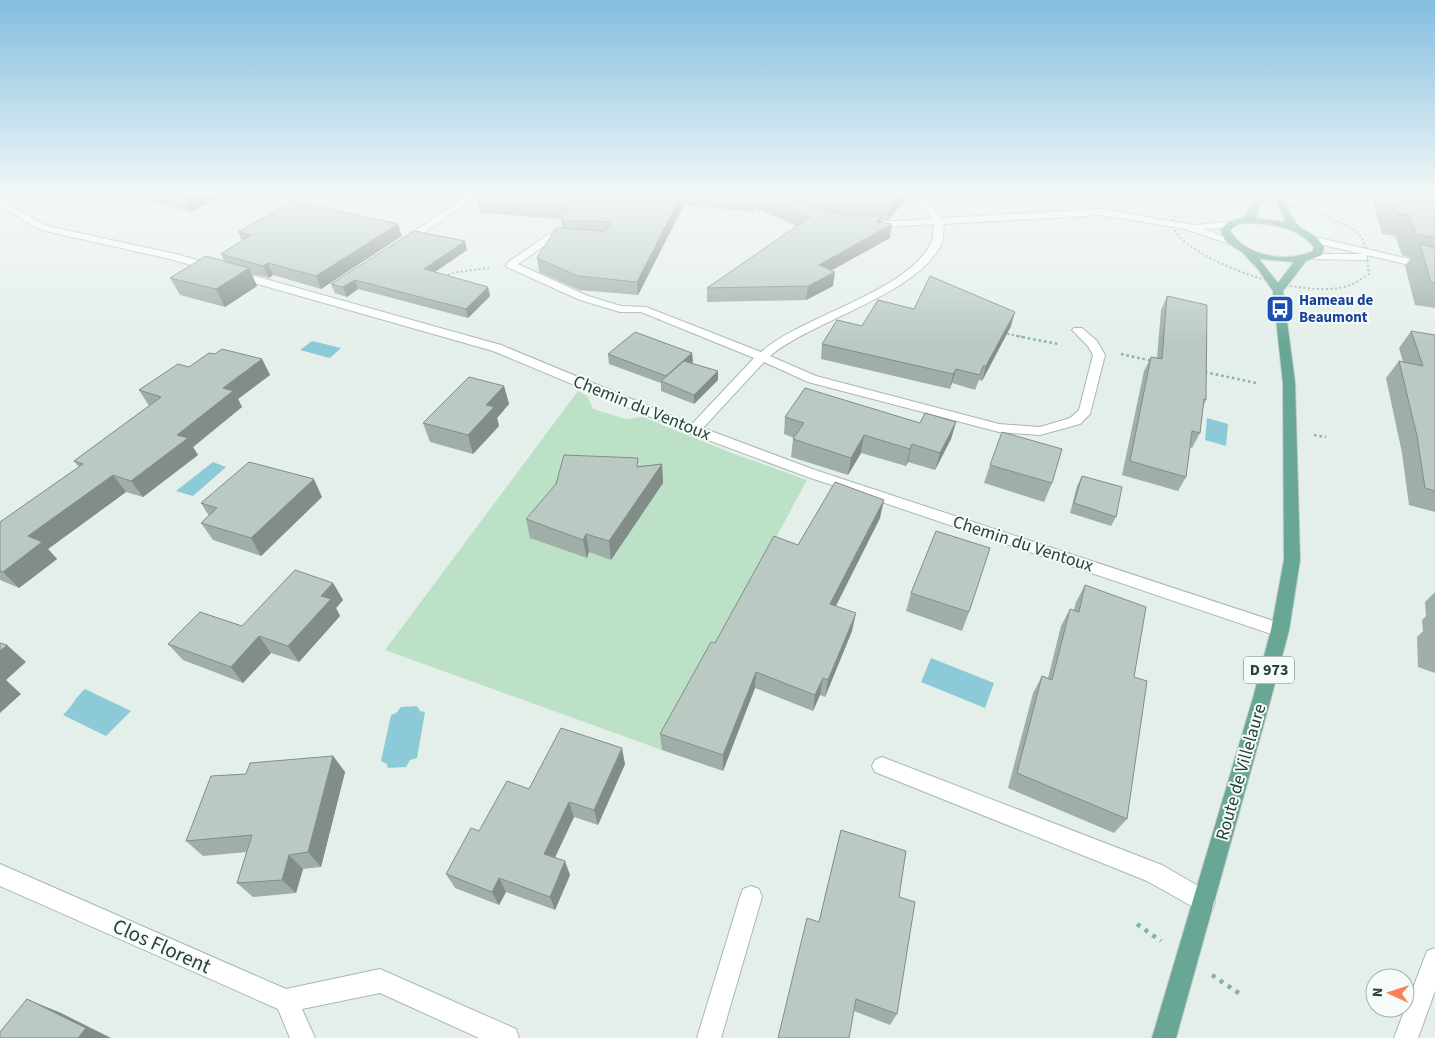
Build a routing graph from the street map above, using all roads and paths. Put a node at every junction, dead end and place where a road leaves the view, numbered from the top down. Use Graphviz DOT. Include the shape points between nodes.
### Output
graph roads {
  1 [pos="119,244"];
  2 [pos="400,244"];
  3 [pos="540,244"];
  4 [pos="935,244"];
  5 [pos="1236,244"];
  6 [pos="1319,244"];
  7 [pos="1334,244"];
  8 [pos="393,249"];
  9 [pos="1245,250"];
  10 [pos="1312,257"];
  11 [pos="1390,258"];
  12 [pos="1301,260"];
  13 [pos="1367,261"];
  14 [pos="512,265"];
  15 [pos="1435,268"];
  16 [pos="443,278"];
  17 [pos="1304,288"];
  18 [pos="1278,291"];
  19 [pos="1078,330"];
  20 [pos="996,331"];
  21 [pos="1097,351"];
  22 [pos="763,357"];
  23 [pos="1158,362"];
  24 [pos="1197,370"];
  25 [pos="1256,383"];
  26 [pos="694,430"];
  27 [pos="1280,630"];
  28 [pos="882,766"];
  29 [pos="0,875"];
  30 [pos="751,897"];
  31 [pos="1204,902"];
  32 [pos="1138,924"];
  33 [pos="1162,942"];
  34 [pos="1435,959"];
  35 [pos="1211,974"];
  36 [pos="1243,996"];
  37 [pos="286,1001"];
  38 [pos="303,1038"];
  39 [pos="507,1038"];
  40 [pos="709,1038"];
  41 [pos="1164,1038"];
  42 [pos="1406,1038"];
  1 -- 26 [label="street, Chemin du Ventoux" via="324,294 497,348"];
  2 -- 8 [label="street"];
  3 -- 14 [label="street"];
  4 -- 22 [label="street" via="927,259 895,284 780,342"];
  5 -- 9 [label="main road"];
  6 -- 10 [label="main road" via="1318,253"];
  7 -- 11 [label="street"];
  9 -- 12 [label="main road" via="1273,258"];
  9 -- 18 [label="main road, Route de Villelaure / D 973" via="1262,267"];
  10 -- 11 [label="street"];
  10 -- 12 [label="main road"];
  11 -- 15 [label="street"];
  12 -- 18 [label="main road"];
  13 -- 17 [label="path" via="1369,274 1364,280 1354,284"];
  14 -- 16 [label="path" via="451,273"];
  14 -- 22 [label="street" via="584,298 620,308 642,309"];
  18 -- 27 [label="main road, Route de Villelaure / D 973" via="1289,383 1292,501 1292,560"];
  19 -- 21 [label="street"];
  20 -- 21 [label="path"];
  21 -- 22 [label="street" via="1099,356 1085,411 1075,421 1040,431 999,428 812,380"];
  21 -- 23 [label="path"];
  22 -- 26 [label="street"];
  24 -- 25 [label="path"];
  26 -- 27 [label="street, Chemin du Ventoux" via="810,473"];
  27 -- 31 [label="main road, Route de Villelaure / D 973"];
  28 -- 31 [label="street" via="1154,873"];
  29 -- 37 [label="street, Clos Florent"];
  30 -- 40 [label="street"];
  31 -- 41 [label="main road, Route de Villelaure / D 973"];
  32 -- 33 [label="path"];
  34 -- 42 [label="street"];
  35 -- 36 [label="path"];
  37 -- 38 [label="street"];
  37 -- 39 [label="street" via="380,981"];
}
